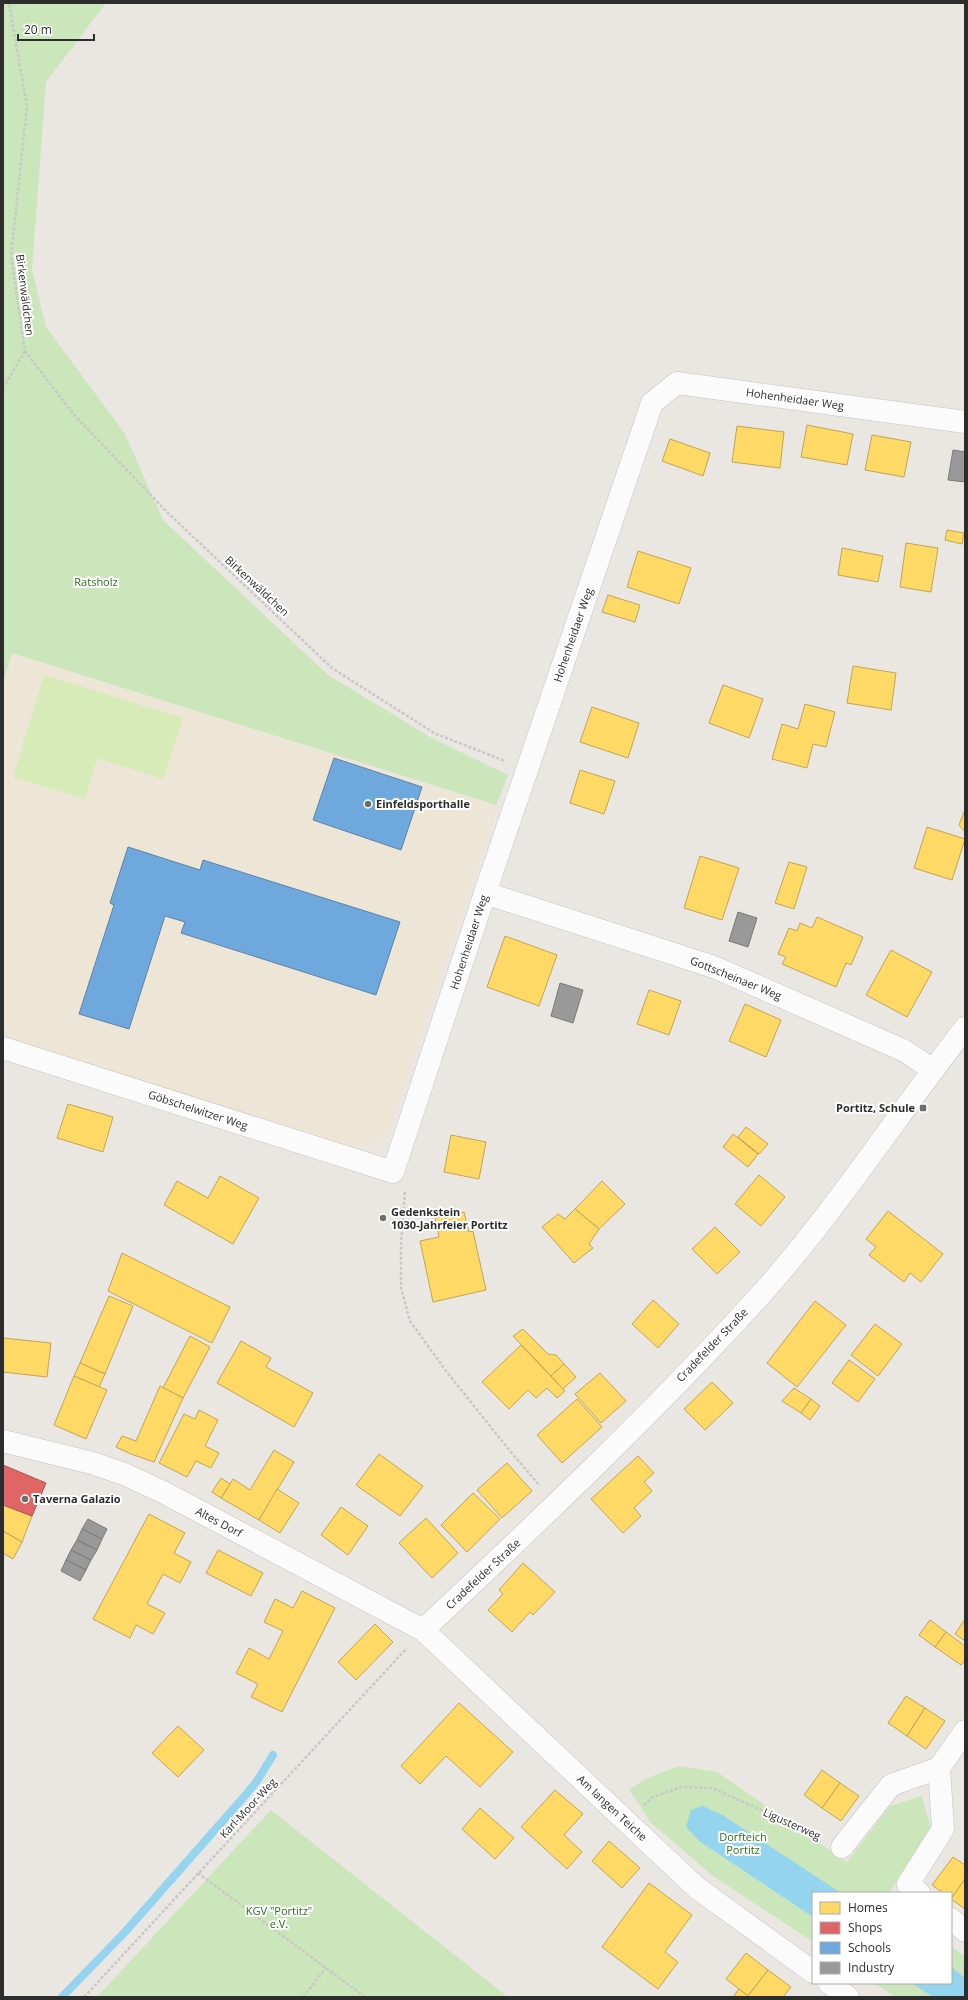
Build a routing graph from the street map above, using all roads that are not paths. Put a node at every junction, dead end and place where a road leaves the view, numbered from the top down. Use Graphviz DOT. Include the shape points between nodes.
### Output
graph roads {
  1 [pos="965,422"];
  2 [pos="485,893"];
  3 [pos="965,1028"];
  4 [pos="3,1048"];
  5 [pos="933,1070"];
  6 [pos="393,1172"];
  7 [pos="3,1441"];
  8 [pos="423,1630"];
  9 [pos="965,1731"];
  10 [pos="939,1768"];
  11 [pos="842,1847"];
  12 [pos="918,1892"];
  13 [pos="952,1920"];
  14 [pos="965,1931"];
  15 [pos="812,1971"];
  16 [pos="830,1984"];
  17 [pos="848,1997"];
  1 -- 2 [label="street, Hohenheidaer Weg" via="677,383 652,403"];
  2 -- 5 [label="street, Gottscheinaer Weg" via="714,967 905,1051"];
  2 -- 6 [label="street, Hohenheidaer Weg"];
  3 -- 5 [label="street, Cradefelder Straße"];
  4 -- 6 [label="street, Göbschelwitzer Weg"];
  5 -- 8 [label="street, Cradefelder Straße" via="823,1220 756,1299 557,1504"];
  7 -- 8 [label="street, Altes Dorf" via="92,1463 124,1474 163,1492"];
  8 -- 15 [label="street, Am langen Teiche" via="697,1888"];
  9 -- 10 [label="street"];
  10 -- 11 [label="street" via="891,1785"];
  10 -- 12 [label="street" via="943,1828 908,1884"];
  13 -- 14 [label="street"];
  16 -- 17 [label="street"];
}
